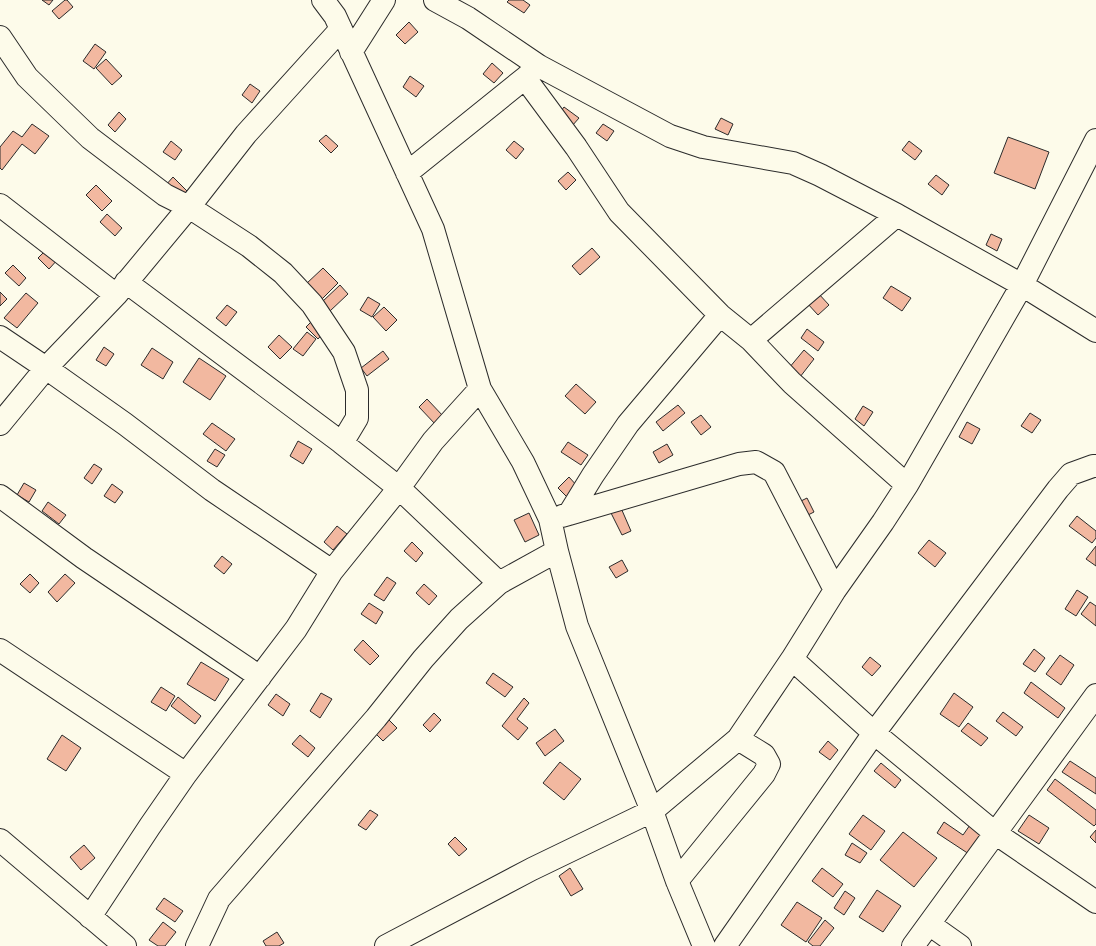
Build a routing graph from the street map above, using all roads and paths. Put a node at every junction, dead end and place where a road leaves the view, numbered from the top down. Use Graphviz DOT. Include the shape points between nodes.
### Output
graph roads {
  1 [pos="323,0"];
  2 [pos="384,0"];
  3 [pos="435,0"];
  4 [pos="341,29"];
  5 [pos="0,36"];
  6 [pos="351,52"];
  7 [pos="532,72"];
  8 [pos="1096,140"];
  9 [pos="407,173"];
  10 [pos="0,205"];
  11 [pos="188,207"];
  12 [pos="897,215"];
  13 [pos="1022,285"];
  14 [pos="121,288"];
  15 [pos="720,315"];
  16 [pos="1096,331"];
  17 [pos="0,337"];
  18 [pos="751,340"];
  19 [pos="46,368"];
  20 [pos="480,389"];
  21 [pos="0,424"];
  22 [pos="342,443"];
  23 [pos="1096,466"];
  24 [pos="907,485"];
  25 [pos="399,488"];
  26 [pos="0,496"];
  27 [pos="560,516"];
  28 [pos="557,551"];
  29 [pos="332,571"];
  30 [pos="499,583"];
  31 [pos="835,590"];
  32 [pos="0,650"];
  33 [pos="792,659"];
  34 [pos="260,677"];
  35 [pos="1096,695"];
  36 [pos="874,733"];
  37 [pos="738,739"];
  38 [pos="186,774"];
  39 [pos="652,811"];
  40 [pos="995,834"];
  41 [pos="0,840"];
  42 [pos="677,881"];
  43 [pos="1096,902"];
  44 [pos="90,917"];
  45 [pos="929,924"];
  46 [pos="125,946"];
  47 [pos="197,946"];
  48 [pos="386,946"];
  49 [pos="704,946"];
  50 [pos="725,946"];
  51 [pos="913,946"];
  52 [pos="960,946"];
  1 -- 4 [label="street"];
  2 -- 6 [label="street"];
  3 -- 7 [label="street" via="468,18"];
  4 -- 6 [label="street"];
  4 -- 11 [label="street" via="246,134"];
  5 -- 11 [label="street" via="27,77 90,138 165,194"];
  6 -- 9 [label="street"];
  7 -- 9 [label="street"];
  7 -- 12 [label="street" via="670,136 703,147 793,163"];
  7 -- 15 [label="street" via="576,147 619,212"];
  8 -- 13 [label="street"];
  9 -- 20 [label="street" via="433,229"];
  10 -- 14 [label="street"];
  11 -- 14 [label="street"];
  11 -- 22 [label="street" via="249,246 283,273 312,304 344,352 357,390 357,418"];
  12 -- 13 [label="street"];
  12 -- 18 [label="street"];
  13 -- 16 [label="street"];
  13 -- 24 [label="street"];
  14 -- 19 [label="street"];
  14 -- 22 [label="street"];
  15 -- 18 [label="street"];
  15 -- 27 [label="street" via="628,424 593,475"];
  17 -- 19 [label="street"];
  18 -- 24 [label="street" via="792,383"];
  19 -- 21 [label="street"];
  19 -- 29 [label="street" via="212,490"];
  20 -- 25 [label="street" via="433,441"];
  20 -- 27 [label="street" via="523,462"];
  22 -- 25 [label="street"];
  23 -- 36 [label="street" via="1071,474 1058,489"];
  24 -- 31 [label="street"];
  25 -- 29 [label="street"];
  25 -- 30 [label="street"];
  26 -- 34 [label="street" via="84,558"];
  27 -- 28 [label="street"];
  27 -- 31 [label="street" via="739,464 756,462 774,472"];
  28 -- 30 [label="street"];
  28 -- 39 [label="street" via="577,626"];
  29 -- 34 [label="street" via="296,629"];
  30 -- 47 [label="street" via="459,619 423,659 376,718 219,899"];
  31 -- 33 [label="street"];
  32 -- 38 [label="street"];
  33 -- 36 [label="street"];
  33 -- 37 [label="street"];
  34 -- 38 [label="street"];
  35 -- 40 [label="street"];
  36 -- 40 [label="street"];
  36 -- 50 [label="street"];
  37 -- 39 [label="street"];
  37 -- 42 [label="street" via="764,755 769,764 764,774"];
  38 -- 44 [label="street"];
  39 -- 42 [label="street"];
  39 -- 48 [label="street" via="532,869"];
  40 -- 43 [label="street"];
  40 -- 45 [label="street"];
  41 -- 44 [label="street"];
  42 -- 49 [label="street"];
  44 -- 46 [label="street"];
  45 -- 51 [label="street"];
  45 -- 52 [label="street"];
}
